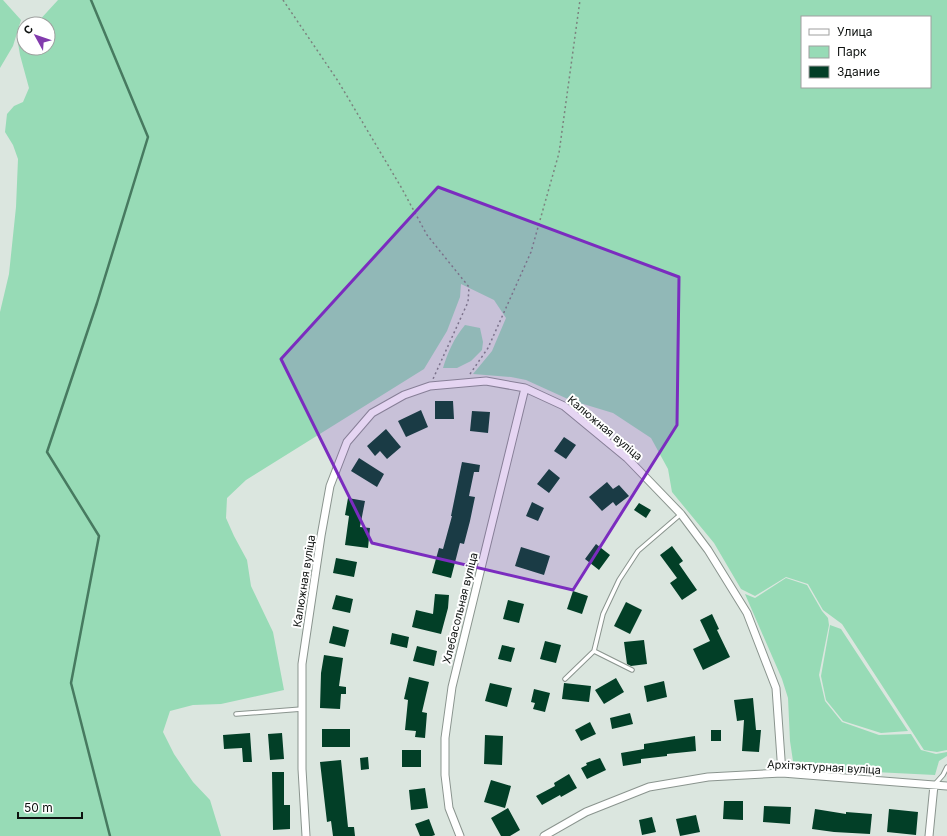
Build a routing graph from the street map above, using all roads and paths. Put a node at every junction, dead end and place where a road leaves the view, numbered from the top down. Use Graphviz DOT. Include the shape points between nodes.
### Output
graph roads {
  1 [pos="283,0"];
  2 [pos="580,0"];
  3 [pos="464,382"];
  4 [pos="430,386"];
  5 [pos="525,388"];
  6 [pos="681,514"];
  7 [pos="594,651"];
  8 [pos="632,670"];
  9 [pos="565,679"];
  10 [pos="302,709"];
  11 [pos="236,714"];
  12 [pos="947,767"];
  13 [pos="782,773"];
  14 [pos="934,785"];
  15 [pos="947,786"];
  16 [pos="306,836"];
  17 [pos="460,836"];
  18 [pos="544,836"];
  19 [pos="929,836"];
  1 -- 4 [label="path" via="338,81 427,235 469,287 468,302"];
  2 -- 3 [label="path" via="559,153 531,252 488,348"];
  3 -- 4 [label="street, Калюжная вуліца"];
  3 -- 5 [label="street, Калюжная вуліца" via="486,381"];
  4 -- 10 [label="street, Калюжная вуліца" via="404,395 372,413 347,442 330,486 321,536 302,664"];
  5 -- 6 [label="street, Калюжная вуліца" via="564,406 627,458"];
  5 -- 17 [label="street, Хлебасольная вуліца" via="452,686 445,738 445,775 450,808"];
  6 -- 7 [label="lane" via="638,551 619,580 604,614"];
  6 -- 13 [label="street, Калюжная вуліца" via="708,550 747,613 761,647 776,688"];
  7 -- 8 [label="lane"];
  7 -- 9 [label="lane"];
  10 -- 11 [label="lane"];
  10 -- 16 [label="street, Калюжная вуліца"];
  12 -- 14 [label="lane"];
  13 -- 14 [label="street, Архітэктурная вуліца"];
  13 -- 18 [label="street, Архітэктурная вуліца" via="708,777 649,787 586,812"];
  14 -- 15 [label="street, Архітэктурная вуліца"];
  14 -- 19 [label="street"];
}
